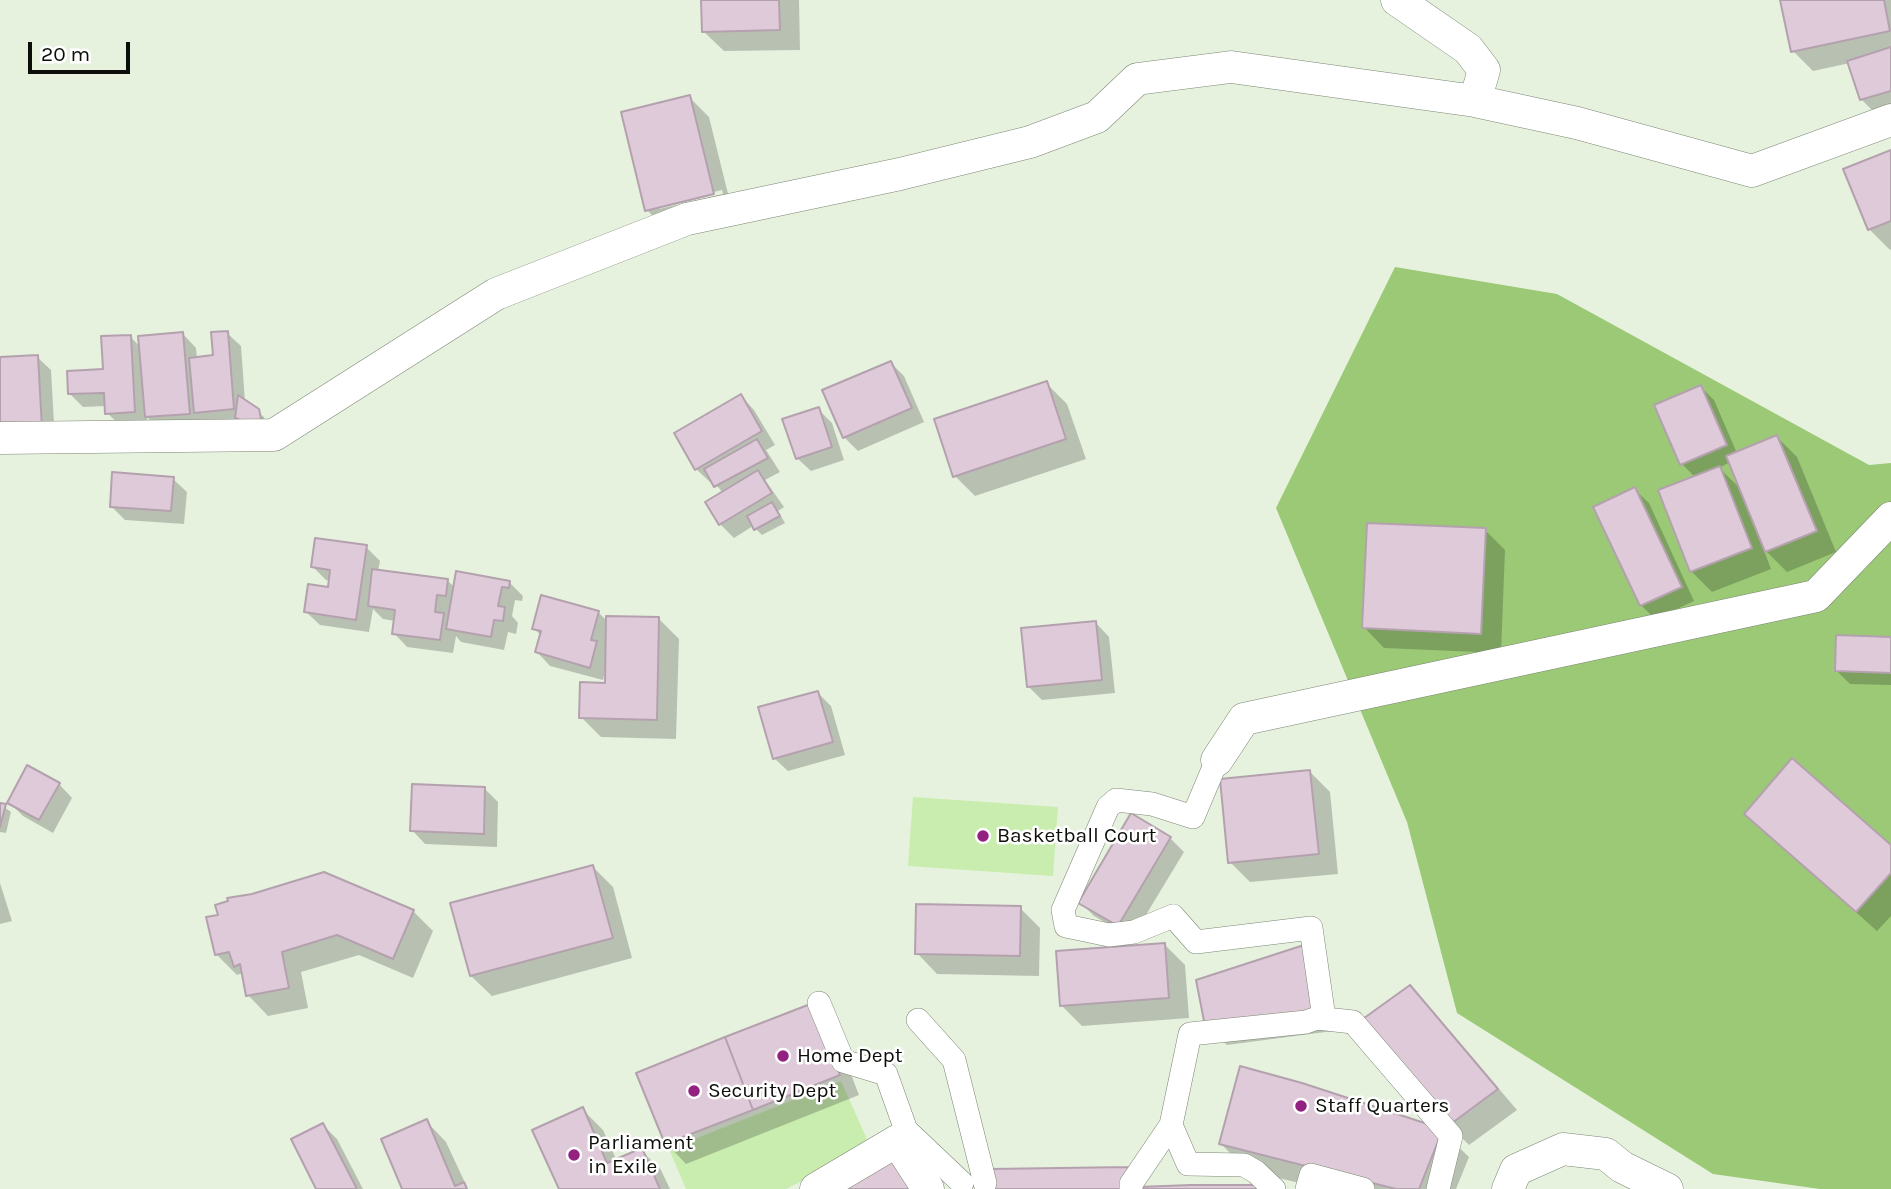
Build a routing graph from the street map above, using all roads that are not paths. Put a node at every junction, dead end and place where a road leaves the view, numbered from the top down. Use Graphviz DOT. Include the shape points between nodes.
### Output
graph roads {
  1 [pos="1397,0"];
  2 [pos="1475,100"];
  3 [pos="1891,120"];
  4 [pos="0,438"];
  5 [pos="1891,518"];
  6 [pos="1216,760"];
  7 [pos="819,1003"];
  8 [pos="1324,1018"];
  9 [pos="918,1020"];
  10 [pos="1171,1125"];
  11 [pos="816,1189"];
  12 [pos="928,1189"];
  13 [pos="1131,1189"];
  14 [pos="1274,1189"];
  15 [pos="1307,1189"];
  16 [pos="1363,1189"];
  17 [pos="1438,1189"];
  18 [pos="1508,1189"];
  19 [pos="1667,1189"];
  1 -- 2 [label="street" via="1468,49 1484,70"];
  2 -- 3 [label="street" via="1752,171"];
  2 -- 4 [label="street" via="1231,67 1137,79 1097,117 1030,142 687,219 496,294 274,435"];
  5 -- 6 [label="street" via="1816,596 1244,719"];
  6 -- 8 [label="street" via="1193,817 1152,804 1116,800 1108,807 1063,910 1066,926 1109,935 1134,932 1174,916 1196,942 1311,928"];
  7 -- 9 [label="street" via="843,1061 886,1073 906,1130 974,1183 954,1060"];
  8 -- 10 [label="street" via="1190,1034"];
  8 -- 17 [label="street" via="1353,1022 1451,1136"];
  10 -- 13 [label="street"];
  10 -- 14 [label="street" via="1188,1164 1244,1166"];
  11 -- 12 [label="street" via="897,1141"];
  15 -- 16 [label="street" via="1311,1175"];
  18 -- 19 [label="street" via="1516,1170 1563,1149 1606,1154"];
}
